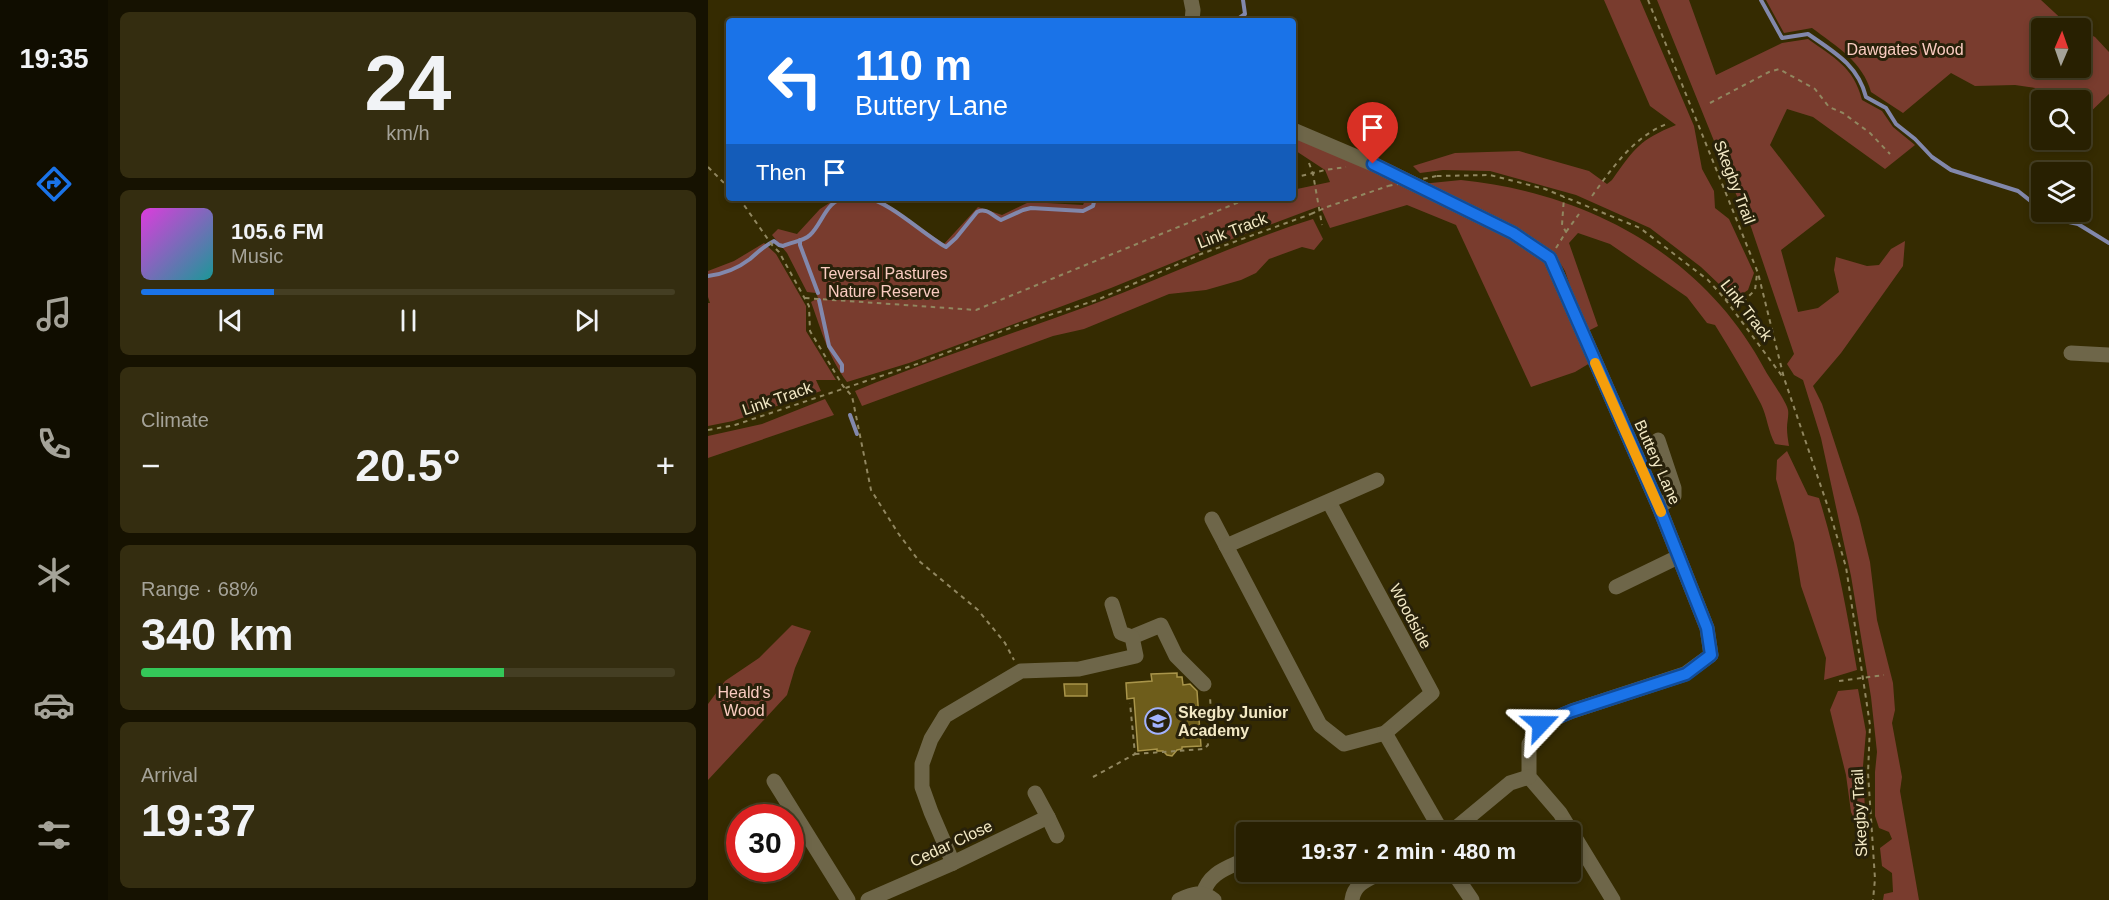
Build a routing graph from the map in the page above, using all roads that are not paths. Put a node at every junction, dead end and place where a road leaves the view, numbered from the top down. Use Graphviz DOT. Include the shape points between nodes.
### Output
graph roads {
  1 [pos="1191,0"];
  2 [pos="1192,18"];
  3 [pos="1296,131"];
  4 [pos="2072,353"];
  5 [pos="2109,355"];
  6 [pos="1658,440"];
  7 [pos="1377,480"];
  8 [pos="1329,502"];
  9 [pos="1659,507"];
  10 [pos="1212,519"];
  11 [pos="1226,546"];
  12 [pos="1678,556"];
  13 [pos="1616,587"];
  14 [pos="1112,604"];
  15 [pos="1132,637"];
  16 [pos="1204,684"];
  17 [pos="1385,733"];
  18 [pos="1529,777"];
  19 [pos="774,781"];
  20 [pos="1035,793"];
  21 [pos="1048,817"];
  22 [pos="1436,822"];
  23 [pos="1463,822"];
  24 [pos="1057,836"];
  25 [pos="953,863"];
  26 [pos="1236,864"];
  27 [pos="1364,882"];
  28 [pos="1460,882"];
  29 [pos="1208,897"];
  30 [pos="848,900"];
  31 [pos="868,900"];
  32 [pos="1179,900"];
  33 [pos="1352,900"];
  34 [pos="1472,900"];
  35 [pos="1613,900"];
  1 -- 2 [label="street"];
  3 -- 9 [label="street, Buttery Lane" via="1373,164 1513,233 1550,258"];
  4 -- 5 [label="street"];
  6 -- 9 [label="street" via="1674,488 1674,496"];
  7 -- 8 [label="street"];
  8 -- 11 [label="street"];
  8 -- 17 [label="street, Woodside" via="1432,693"];
  9 -- 12 [label="street, Buttery Lane"];
  10 -- 11 [label="street, Woodside"];
  11 -- 17 [label="street, Woodside" via="1320,725 1344,744"];
  12 -- 13 [label="street"];
  12 -- 18 [label="street, Buttery Lane" via="1707,628 1711,655 1686,674 1541,724 1529,744"];
  14 -- 15 [label="street" via="1121,633"];
  15 -- 16 [label="street" via="1161,625 1176,656"];
  15 -- 25 [label="street" via="1136,656 1079,669 1020,671 945,716 922,764 922,787"];
  17 -- 22 [label="street"];
  18 -- 23 [label="street" via="1510,783"];
  18 -- 35 [label="street" via="1560,813"];
  19 -- 30 [label="street"];
  20 -- 21 [label="street"];
  21 -- 24 [label="street"];
  21 -- 25 [label="street, Cedar Close"];
  25 -- 31 [label="street, Cedar Close"];
  26 -- 29 [label="street" via="1213,876 1205,885"];
  27 -- 33 [label="street" via="1357,886"];
  28 -- 34 [label="street"];
  29 -- 32 [label="street" via="1192,894"];
}
